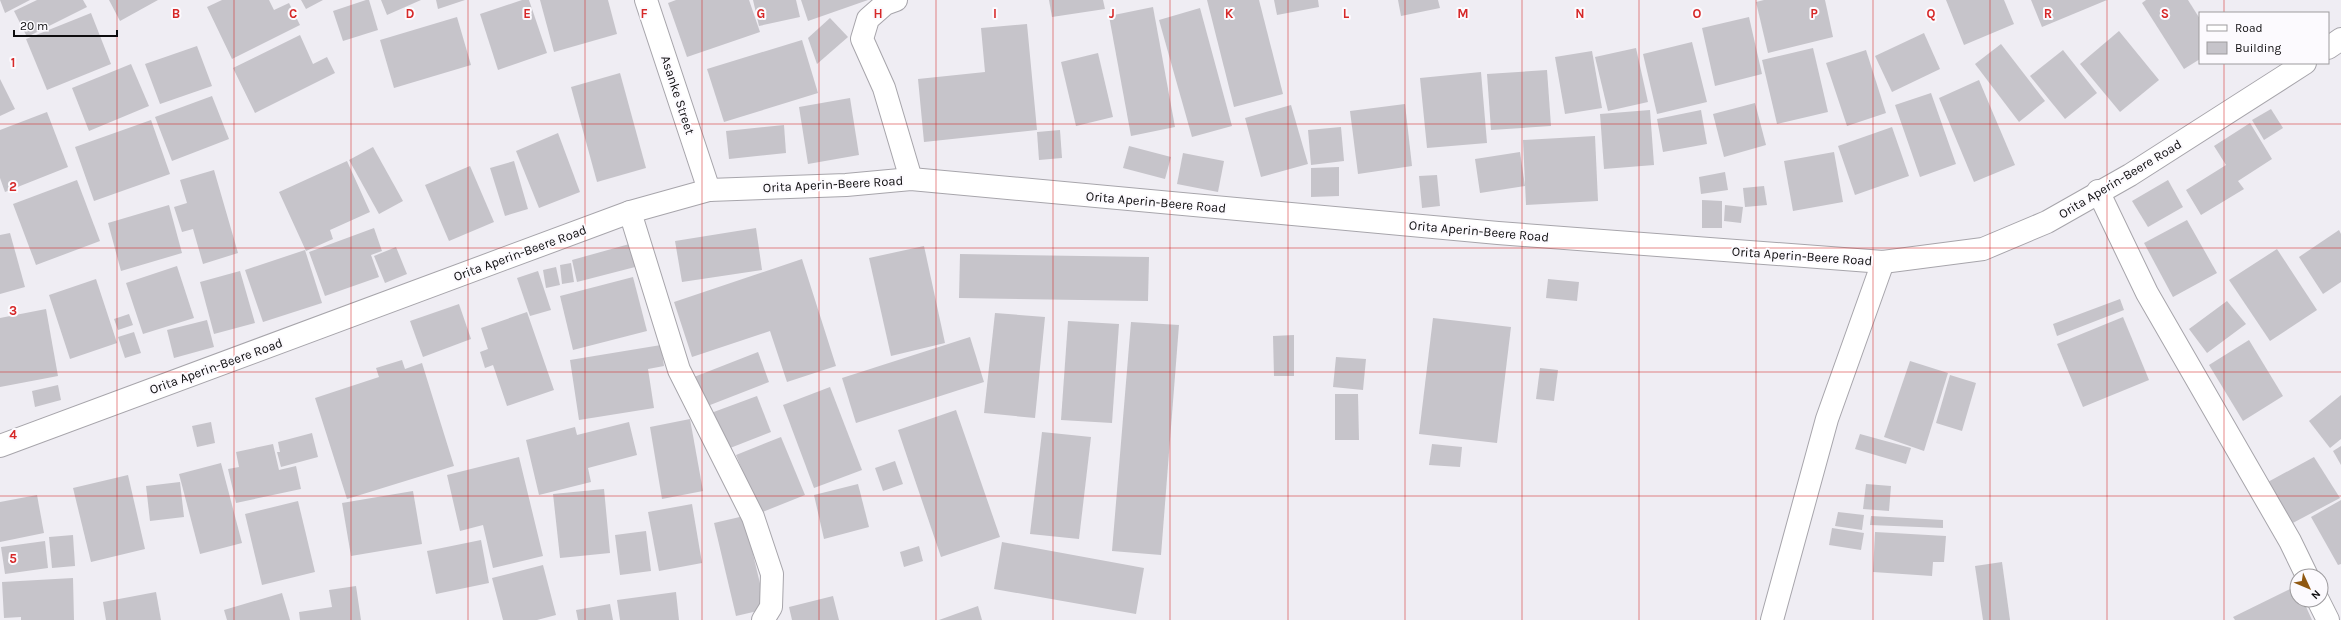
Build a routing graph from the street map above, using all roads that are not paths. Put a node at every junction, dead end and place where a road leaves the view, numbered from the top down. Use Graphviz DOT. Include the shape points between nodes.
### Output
graph roads {
  1 [pos="646,0"];
  2 [pos="896,0"];
  3 [pos="2341,39"];
  4 [pos="2329,47"];
  5 [pos="2303,64"];
  6 [pos="911,179"];
  7 [pos="709,190"];
  8 [pos="2098,191"];
  9 [pos="630,212"];
  10 [pos="1883,262"];
  11 [pos="0,446"];
  12 [pos="2303,568"];
  13 [pos="2322,608"];
  14 [pos="764,620"];
  15 [pos="1772,620"];
  16 [pos="2328,620"];
  1 -- 7 [label="main road, Asanke Street"];
  2 -- 6 [label="main road" via="885,4 868,19 862,39 884,88"];
  3 -- 4 [label="main road"];
  5 -- 8 [label="main road, Orita Aperin-Beere Road" via="2130,175"];
  6 -- 7 [label="main road, Orita Aperin-Beere Road" via="846,185"];
  6 -- 10 [label="main road, Orita Aperin-Beere Road" via="1498,233"];
  7 -- 9 [label="main road, Orita Aperin-Beere Road"];
  8 -- 10 [label="main road, Orita Aperin-Beere Road" via="2047,222 1983,249"];
  8 -- 12 [label="main road" via="2147,293"];
  9 -- 11 [label="main road, Orita Aperin-Beere Road"];
  9 -- 14 [label="main road" via="679,370 753,517 772,574 771,606"];
  10 -- 15 [label="main road" via="1826,419"];
  13 -- 16 [label="main road"];
}
